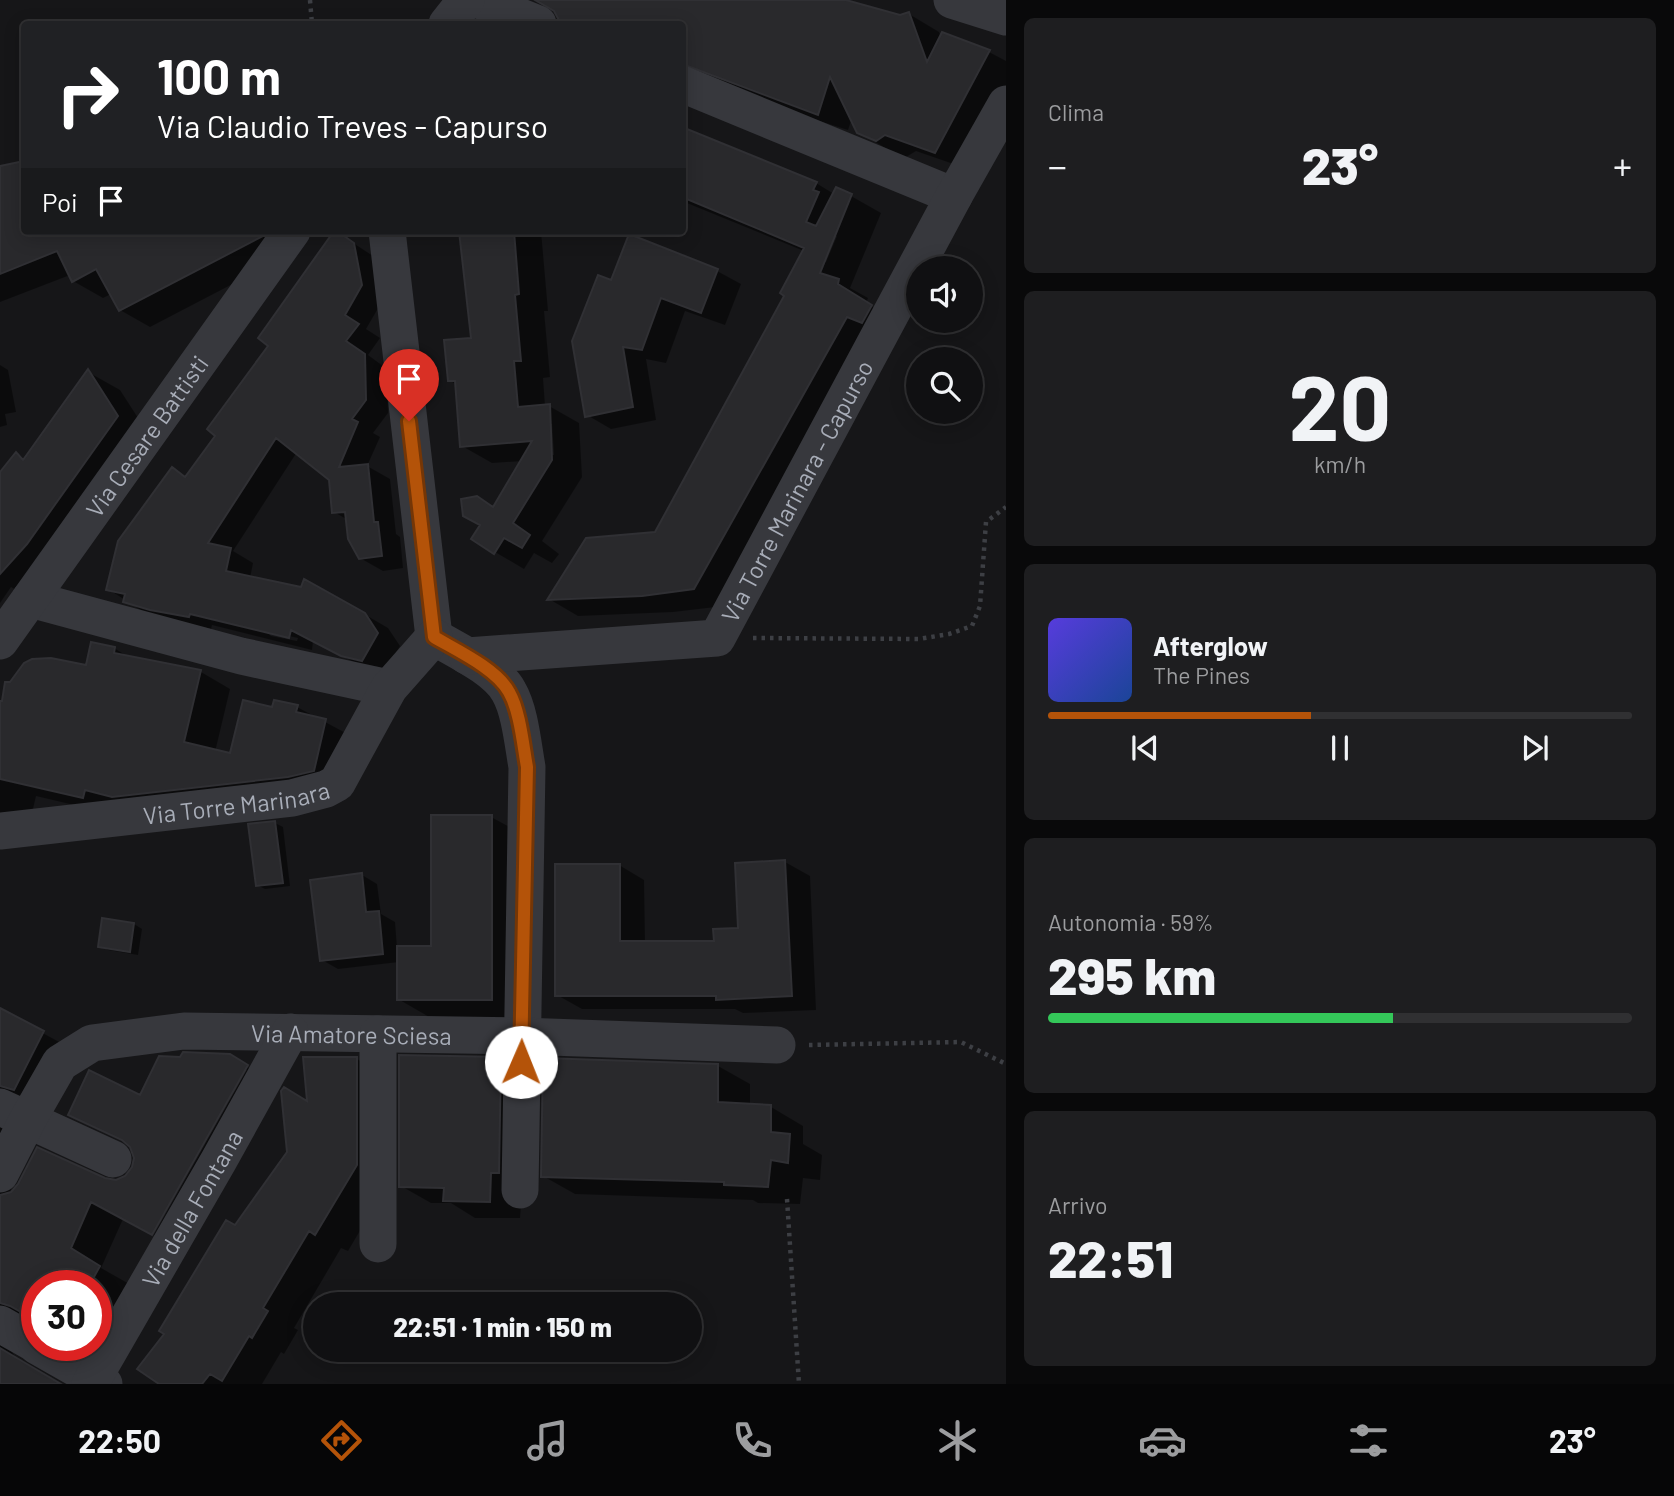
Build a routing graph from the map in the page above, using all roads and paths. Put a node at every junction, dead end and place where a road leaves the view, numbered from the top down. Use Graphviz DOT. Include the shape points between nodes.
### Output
graph roads {
  1 [pos="310,0"];
  2 [pos="466,0"];
  3 [pos="479,0"];
  4 [pos="952,0"];
  5 [pos="1006,17"];
  6 [pos="312,21"];
  7 [pos="449,21"];
  8 [pos="531,21"];
  9 [pos="686,86"];
  10 [pos="1006,104"];
  11 [pos="954,196"];
  12 [pos="289,235"];
  13 [pos="387,235"];
  14 [pos="1006,507"];
  15 [pos="30,598"];
  16 [pos="434,637"];
  17 [pos="717,638"];
  18 [pos="0,641"];
  19 [pos="467,656"];
  20 [pos="389,688"];
  21 [pos="0,831"];
  22 [pos="290,1032"];
  23 [pos="378,1034"];
  24 [pos="521,1037"];
  25 [pos="777,1045"];
  26 [pos="1006,1064"];
  27 [pos="14,1113"];
  28 [pos="113,1159"];
  29 [pos="0,1174"];
  30 [pos="520,1190"];
  31 [pos="787,1199"];
  32 [pos="378,1244"];
  33 [pos="0,1324"];
  34 [pos="21,1336"];
  35 [pos="62,1361"];
  36 [pos="96,1382"];
  37 [pos="799,1384"];
  1 -- 6 [label="path"];
  2 -- 7 [label="street"];
  3 -- 8 [label="street"];
  4 -- 5 [label="street"];
  9 -- 11 [label="street"];
  10 -- 11 [label="street, Via Torre Marinara - Capurso"];
  11 -- 17 [label="street, Via Torre Marinara - Capurso"];
  12 -- 15 [label="street, Via Cesare Battisti"];
  13 -- 16 [label="street"];
  14 -- 17 [label="path" via="986,522 980,606 972,626 919,639"];
  15 -- 18 [label="street, Via Cesare Battisti"];
  15 -- 20 [label="street" via="241,656"];
  16 -- 19 [label="street"];
  16 -- 20 [label="street, Via Torre Marinara"];
  17 -- 19 [label="street, Via Torre Marinara - Capurso"];
  19 -- 24 [label="street" via="509,691 527,767"];
  20 -- 21 [label="street, Via Torre Marinara" via="337,783 326,789 292,798"];
  22 -- 23 [label="street, Via Amatore Sciesa"];
  22 -- 27 [label="street, Via Amatore Sciesa" via="184,1031 92,1043 60,1063"];
  22 -- 36 [label="street, Via della Fontana"];
  23 -- 24 [label="street, Via Amatore Sciesa"];
  23 -- 32 [label="street"];
  24 -- 25 [label="street, Via Amatore Sciesa"];
  24 -- 30 [label="street"];
  25 -- 26 [label="path" via="961,1042"];
  27 -- 28 [label="street"];
  27 -- 29 [label="street"];
  31 -- 37 [label="path"];
  33 -- 34 [label="street"];
  35 -- 36 [label="street"];
}
